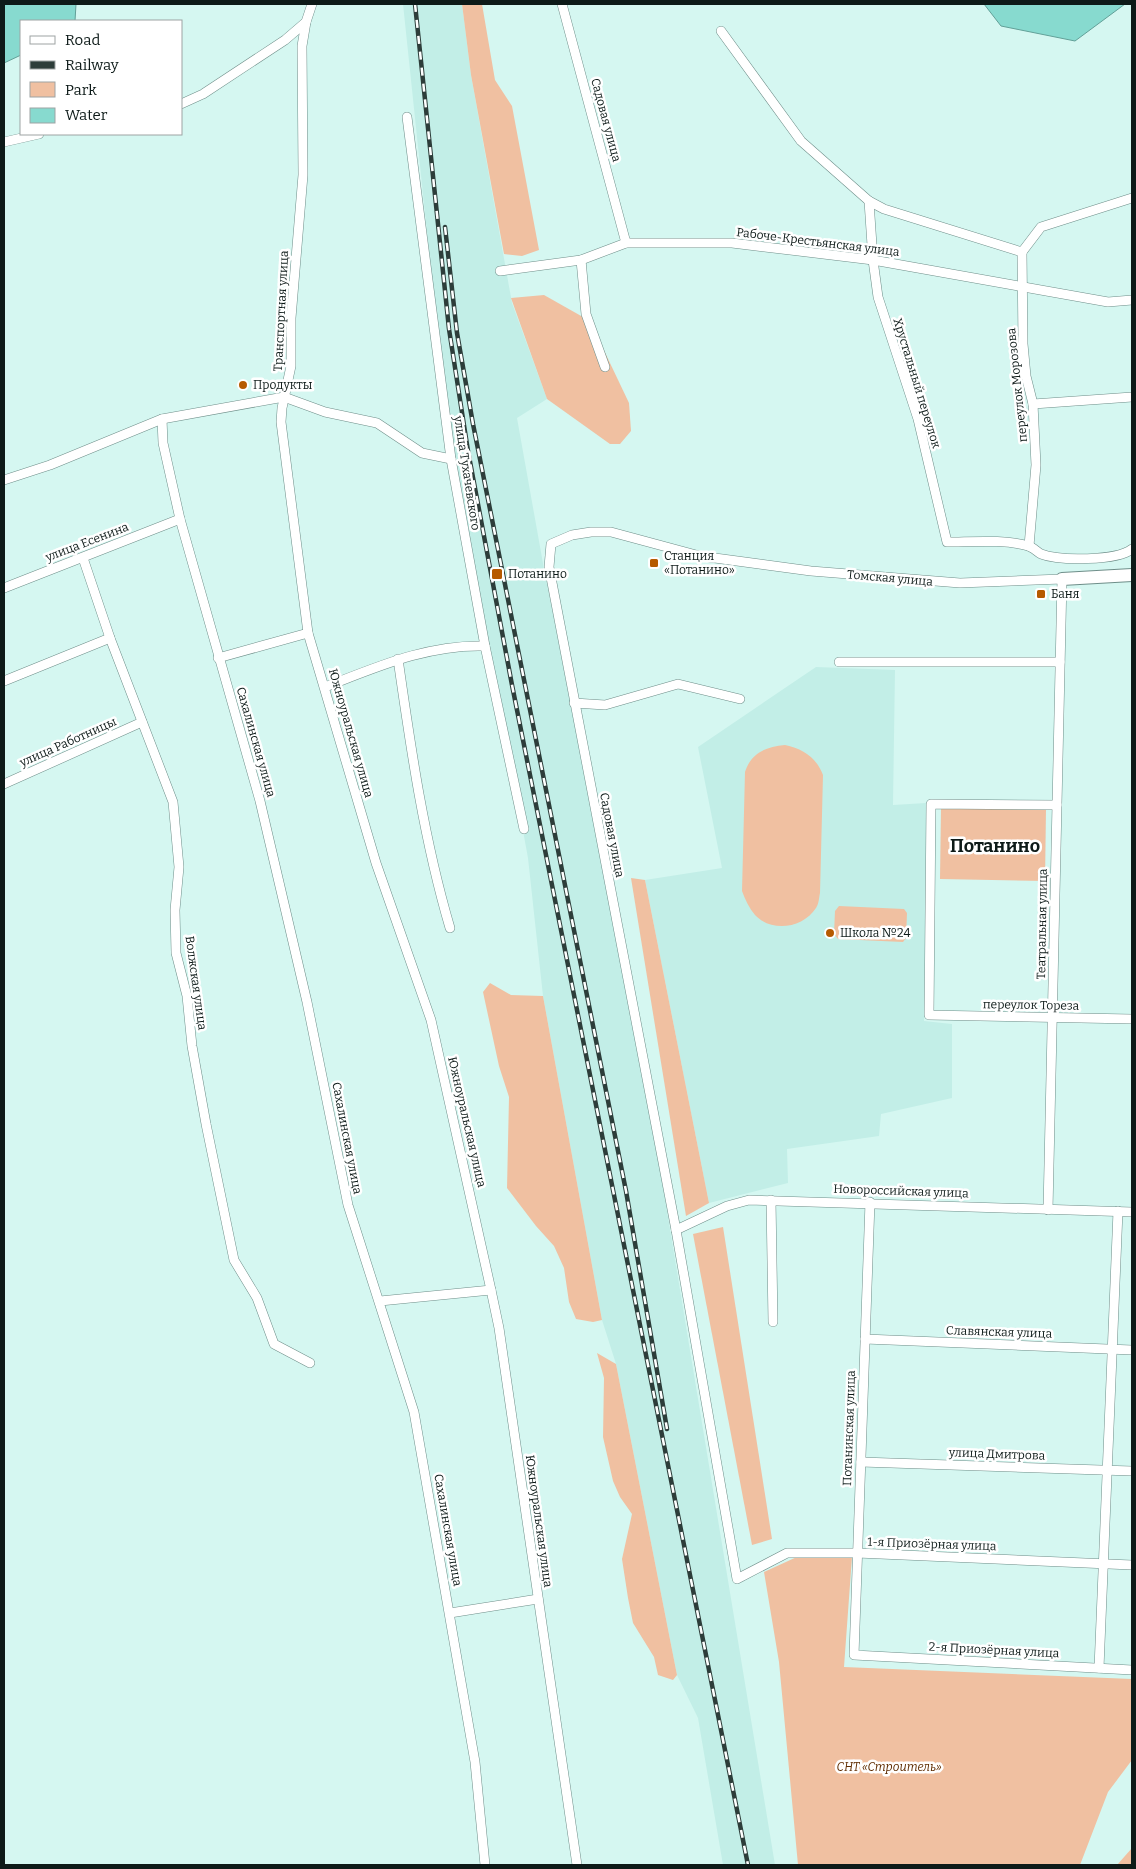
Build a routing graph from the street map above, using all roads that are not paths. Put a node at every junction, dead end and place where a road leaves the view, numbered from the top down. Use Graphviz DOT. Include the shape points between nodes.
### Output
graph roads {
  1 [pos="312,4"];
  2 [pos="562,4"];
  3 [pos="306,22"];
  4 [pos="721,31"];
  5 [pos="182,104"];
  6 [pos="407,117"];
  7 [pos="35,135"];
  8 [pos="4,142"];
  9 [pos="1132,198"];
  10 [pos="869,201"];
  11 [pos="626,243"];
  12 [pos="1022,252"];
  13 [pos="581,260"];
  14 [pos="873,260"];
  15 [pos="500,271"];
  16 [pos="1023,287"];
  17 [pos="1132,300"];
  18 [pos="605,367"];
  19 [pos="284,397"];
  20 [pos="1132,397"];
  21 [pos="1033,404"];
  22 [pos="162,419"];
  23 [pos="451,459"];
  24 [pos="4,480"];
  25 [pos="180,519"];
  26 [pos="650,544"];
  27 [pos="1028,546"];
  28 [pos="1132,549"];
  29 [pos="83,558"];
  30 [pos="1132,575"];
  31 [pos="1062,579"];
  32 [pos="4,588"];
  33 [pos="308,633"];
  34 [pos="110,638"];
  35 [pos="485,646"];
  36 [pos="218,658"];
  37 [pos="398,659"];
  38 [pos="839,662"];
  39 [pos="1060,662"];
  40 [pos="4,682"];
  41 [pos="325,687"];
  42 [pos="740,699"];
  43 [pos="574,703"];
  44 [pos="142,722"];
  45 [pos="4,784"];
  46 [pos="1057,805"];
  47 [pos="524,829"];
  48 [pos="450,928"];
  49 [pos="1052,1018"];
  50 [pos="1132,1019"];
  51 [pos="771,1200"];
  52 [pos="870,1202"];
  53 [pos="1048,1210"];
  54 [pos="1118,1211"];
  55 [pos="1132,1212"];
  56 [pos="676,1230"];
  57 [pos="491,1290"];
  58 [pos="380,1301"];
  59 [pos="772,1322"];
  60 [pos="865,1339"];
  61 [pos="1113,1349"];
  62 [pos="1132,1350"];
  63 [pos="310,1363"];
  64 [pos="861,1462"];
  65 [pos="1108,1470"];
  66 [pos="1132,1470"];
  67 [pos="858,1553"];
  68 [pos="1104,1564"];
  69 [pos="1132,1565"];
  70 [pos="737,1579"];
  71 [pos="538,1599"];
  72 [pos="450,1613"];
  73 [pos="854,1654"];
  74 [pos="1099,1668"];
  75 [pos="1132,1670"];
  76 [pos="485,1865"];
  77 [pos="577,1865"];
  1 -- 3 [label="street, Транспортная улица"];
  2 -- 11 [label="street, Садовая улица"];
  3 -- 5 [label="street" via="262,57"];
  3 -- 19 [label="street, Транспортная улица" via="302,46 303,175 291,318 291,366"];
  4 -- 10 [label="street" via="801,141"];
  6 -- 23 [label="street, улица Тухачевского"];
  7 -- 8 [label="street"];
  9 -- 12 [label="street" via="1042,228"];
  10 -- 12 [label="street" via="884,209"];
  10 -- 14 [label="street, Хрустальный переулок"];
  11 -- 13 [label="street, Рабоче-Крестьянская улица"];
  11 -- 14 [label="street, Рабоче-Крестьянская улица" via="732,243"];
  12 -- 16 [label="street, переулок Морозова"];
  13 -- 15 [label="street, Рабоче-Крестьянская улица"];
  13 -- 18 [label="street" via="586,314"];
  14 -- 16 [label="street, Рабоче-Крестьянская улица"];
  14 -- 27 [label="street, Хрустальный переулок" via="878,297 918,419 947,542 984,541"];
  16 -- 17 [label="street, Рабоче-Крестьянская улица" via="1108,302"];
  16 -- 21 [label="street, переулок Морозова" via="1023,344"];
  19 -- 22 [label="street"];
  19 -- 23 [label="street" via="324,412 377,423 422,453"];
  19 -- 33 [label="street, Южноуральская улица" via="281,422"];
  20 -- 21 [label="street"];
  21 -- 27 [label="street, переулок Морозова" via="1036,465"];
  22 -- 24 [label="street" via="50,465"];
  22 -- 25 [label="street, Сахалинская улица" via="163,443"];
  23 -- 35 [label="street, улица Тухачевского"];
  25 -- 29 [label="street, улица Есенина"];
  25 -- 36 [label="street, Сахалинская улица"];
  26 -- 31 [label="street, Томская улица" via="751,564 878,577 960,583"];
  26 -- 43 [label="street, Садовая улица" via="610,532 591,532 572,534 551,544 549,567"];
  27 -- 28 [label="street" via="1042,554 1070,559 1115,555"];
  29 -- 32 [label="street, улица Есенина"];
  29 -- 34 [label="street, Волжская улица"];
  30 -- 31 [label="street, Томская улица"];
  31 -- 39 [label="street, Театральная улица"];
  33 -- 36 [label="street"];
  33 -- 41 [label="street, Южноуральская улица"];
  34 -- 40 [label="street"];
  34 -- 44 [label="street, Волжская улица"];
  35 -- 37 [label="street" via="441,648"];
  35 -- 47 [label="street, улица Тухачевского"];
  36 -- 58 [label="street, Сахалинская улица" via="260,801 307,1002 348,1206"];
  37 -- 41 [label="street"];
  37 -- 48 [label="street" via="413,765 432,861"];
  38 -- 39 [label="street"];
  39 -- 46 [label="street, Театральная улица"];
  41 -- 57 [label="street, Южноуральская улица" via="376,863 431,1020"];
  42 -- 43 [label="street" via="678,684 605,705"];
  43 -- 56 [label="street, Садовая улица"];
  44 -- 45 [label="street, улица Работницы"];
  44 -- 63 [label="street, Волжская улица" via="173,802 179,867 176,952 187,996 192,1046 234,1260 256,1298 274,1344"];
  46 -- 49 [label="street, Театральная улица"];
  46 -- 49 [label="street, переулок Тореза" via="931,804 929,1016"];
  49 -- 50 [label="street, переулок Тореза"];
  49 -- 53 [label="street, Театральная улица"];
  51 -- 52 [label="street, Новороссийская улица"];
  51 -- 56 [label="street, Новороссийская улица" via="749,1200 727,1206"];
  51 -- 59 [label="street"];
  52 -- 53 [label="street, Новороссийская улица"];
  52 -- 60 [label="street, Потанинская улица"];
  53 -- 54 [label="street, Новороссийская улица"];
  54 -- 55 [label="street, Новороссийская улица"];
  54 -- 61 [label="street"];
  56 -- 70 [label="street, Садовая улица"];
  57 -- 58 [label="street"];
  57 -- 71 [label="street, Южноуральская улица"];
  58 -- 72 [label="street, Сахалинская улица" via="414,1412"];
  60 -- 61 [label="street, Славянская улица"];
  60 -- 64 [label="street, Потанинская улица"];
  61 -- 62 [label="street, Славянская улица"];
  61 -- 65 [label="street"];
  64 -- 65 [label="street, улица Дмитрова"];
  64 -- 67 [label="street, Потанинская улица"];
  65 -- 66 [label="street, улица Дмитрова"];
  65 -- 68 [label="street"];
  67 -- 68 [label="street, 1-я Приозёрная улица"];
  67 -- 70 [label="street, 1-я Приозёрная улица" via="787,1553"];
  67 -- 73 [label="street, Потанинская улица"];
  68 -- 69 [label="street, 1-я Приозёрная улица"];
  68 -- 74 [label="street"];
  71 -- 72 [label="street"];
  71 -- 77 [label="street, Южноуральская улица"];
  72 -- 76 [label="street, Сахалинская улица" via="475,1762"];
  73 -- 74 [label="street, 2-я Приозёрная улица"];
  74 -- 75 [label="street, 2-я Приозёрная улица"];
}
